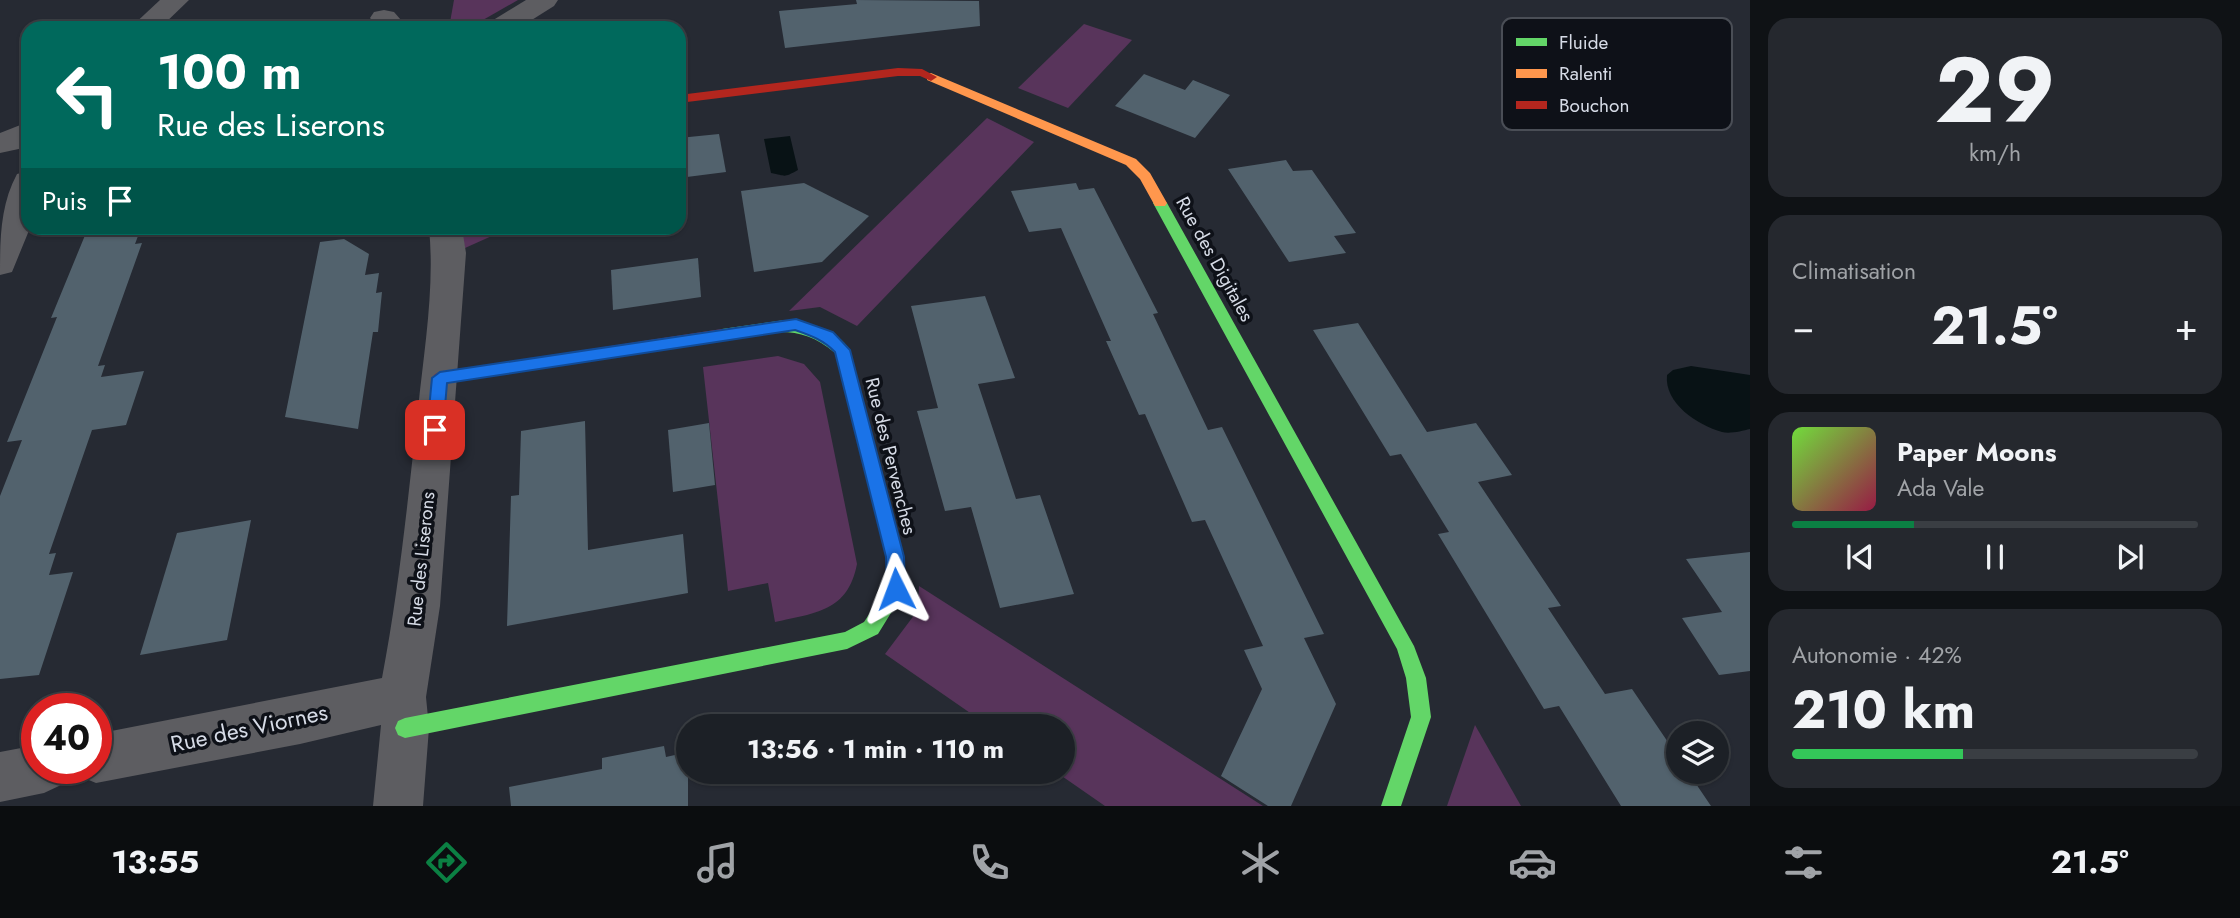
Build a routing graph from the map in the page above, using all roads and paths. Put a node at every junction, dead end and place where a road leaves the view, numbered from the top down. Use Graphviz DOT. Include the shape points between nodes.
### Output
graph roads {
  1 [pos="176,0"];
  2 [pos="545,0"];
  3 [pos="152,21"];
  4 [pos="511,21"];
  5 [pos="686,98"];
  6 [pos="21,208"];
  7 [pos="447,235"];
  8 [pos="0,263"];
  9 [pos="440,378"];
  10 [pos="404,713"];
  11 [pos="112,755"];
  12 [pos="21,773"];
  13 [pos="0,777"];
  14 [pos="398,806"];
  15 [pos="1391,806"];
  1 -- 3 [label="street"];
  2 -- 4 [label="street"];
  5 -- 15 [label="street, Rue des Digitales" via="898,72 922,73 1131,162 1145,176 1405,646 1416,678 1421,717"];
  6 -- 8 [label="street"];
  7 -- 9 [label="street, Rue des Liserons"];
  9 -- 10 [label="street, Rue des Liserons"];
  9 -- 10 [label="street, Rue des Pervenches" via="796,324 828,336 842,350 895,557 896,589 871,628 847,640"];
  10 -- 11 [label="street, Rue des Viornes" via="300,720"];
  10 -- 14 [label="street, Rue des Liserons"];
  12 -- 13 [label="street"];
}
